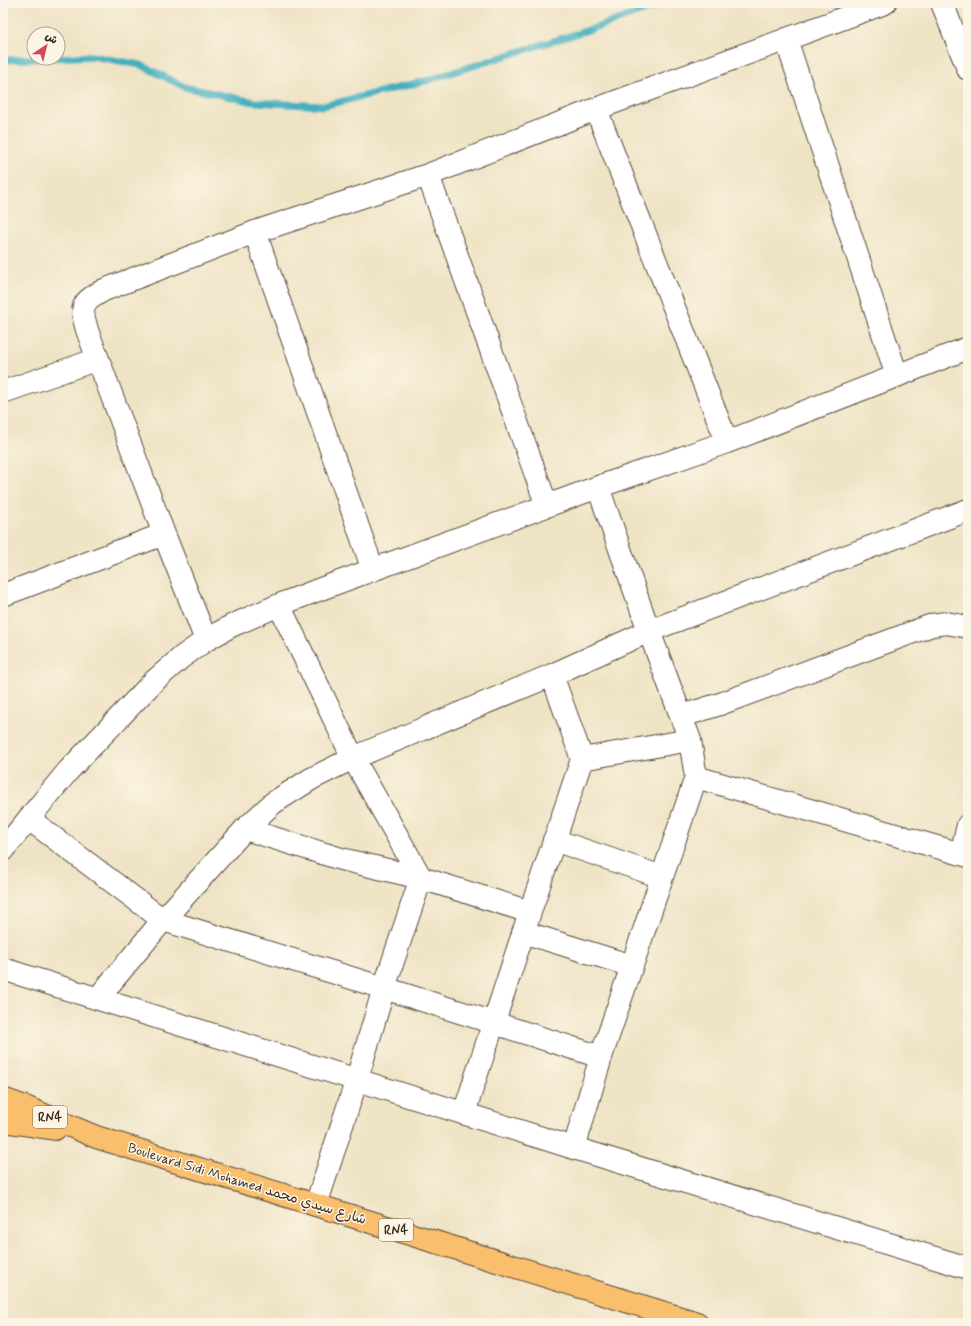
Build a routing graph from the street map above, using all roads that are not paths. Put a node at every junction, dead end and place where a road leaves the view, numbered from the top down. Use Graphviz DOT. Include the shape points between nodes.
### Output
graph roads {
  1 [pos="885,3"];
  2 [pos="942,3"];
  3 [pos="786,39"];
  4 [pos="968,68"];
  5 [pos="596,109"];
  6 [pos="428,175"];
  7 [pos="255,232"];
  8 [pos="968,348"];
  9 [pos="98,359"];
  10 [pos="897,376"];
  11 [pos="3,392"];
  12 [pos="727,442"];
  13 [pos="598,487"];
  14 [pos="547,506"];
  15 [pos="968,510"];
  16 [pos="164,534"];
  17 [pos="373,570"];
  18 [pos="3,595"];
  19 [pos="280,605"];
  20 [pos="968,626"];
  21 [pos="649,631"];
  22 [pos="206,640"];
  23 [pos="552,675"];
  24 [pos="682,716"];
  25 [pos="690,740"];
  26 [pos="353,758"];
  27 [pos="582,758"];
  28 [pos="696,777"];
  29 [pos="28,819"];
  30 [pos="968,825"];
  31 [pos="244,829"];
  32 [pos="554,840"];
  33 [pos="3,850"];
  34 [pos="964,855"];
  35 [pos="662,877"];
  36 [pos="421,878"];
  37 [pos="163,920"];
  38 [pos="527,922"];
  39 [pos="632,966"];
  40 [pos="3,969"];
  41 [pos="384,988"];
  42 [pos="98,998"];
  43 [pos="494,1023"];
  44 [pos="602,1057"];
  45 [pos="357,1079"];
  46 [pos="3,1099"];
  47 [pos="464,1113"];
  48 [pos="3,1121"];
  49 [pos="96,1137"];
  50 [pos="574,1148"];
  51 [pos="316,1205"];
  52 [pos="968,1268"];
  53 [pos="696,1323"];
  1 -- 3 [label="street"];
  2 -- 4 [label="street"];
  3 -- 5 [label="street"];
  3 -- 10 [label="street"];
  5 -- 6 [label="street"];
  5 -- 12 [label="street"];
  6 -- 7 [label="street"];
  6 -- 14 [label="street"];
  7 -- 9 [label="street" via="104,290 91,298 84,305 82,314"];
  7 -- 17 [label="street"];
  8 -- 10 [label="street"];
  9 -- 11 [label="street"];
  9 -- 16 [label="street"];
  10 -- 12 [label="street"];
  12 -- 13 [label="street"];
  13 -- 14 [label="street"];
  13 -- 21 [label="street"];
  14 -- 17 [label="street"];
  15 -- 21 [label="street"];
  16 -- 18 [label="street"];
  16 -- 22 [label="street"];
  17 -- 19 [label="street"];
  19 -- 22 [label="street"];
  19 -- 26 [label="street"];
  20 -- 24 [label="street" via="946,623 932,625"];
  21 -- 23 [label="street"];
  21 -- 24 [label="street"];
  22 -- 29 [label="street" via="154,682 68,771"];
  23 -- 26 [label="street"];
  23 -- 27 [label="street"];
  24 -- 25 [label="street"];
  25 -- 27 [label="street"];
  25 -- 28 [label="street"];
  26 -- 31 [label="street" via="311,779 273,803"];
  26 -- 36 [label="street"];
  27 -- 32 [label="street"];
  28 -- 34 [label="street"];
  28 -- 35 [label="street"];
  29 -- 33 [label="street"];
  29 -- 37 [label="street"];
  30 -- 34 [label="street"];
  31 -- 36 [label="street" via="341,858"];
  31 -- 37 [label="street"];
  32 -- 35 [label="street"];
  32 -- 38 [label="street"];
  35 -- 39 [label="street"];
  36 -- 38 [label="street"];
  36 -- 41 [label="street"];
  37 -- 41 [label="street"];
  37 -- 42 [label="street"];
  38 -- 39 [label="street"];
  38 -- 43 [label="street"];
  39 -- 44 [label="street"];
  40 -- 42 [label="street"];
  41 -- 43 [label="street"];
  41 -- 45 [label="street"];
  42 -- 45 [label="street"];
  43 -- 44 [label="street"];
  43 -- 47 [label="street"];
  44 -- 50 [label="street"];
  45 -- 47 [label="street"];
  45 -- 51 [label="street"];
  46 -- 49 [label="main road, RN4"];
  47 -- 50 [label="street"];
  48 -- 49 [label="main road, RN4"];
  49 -- 51 [label="main road, Boulevard Sidi Mohamed شارع سيدي محمد / RN4"];
  50 -- 52 [label="street"];
  51 -- 53 [label="main road, Boulevard Sidi Mohamed شارع سيدي محمد / RN4"];
}
